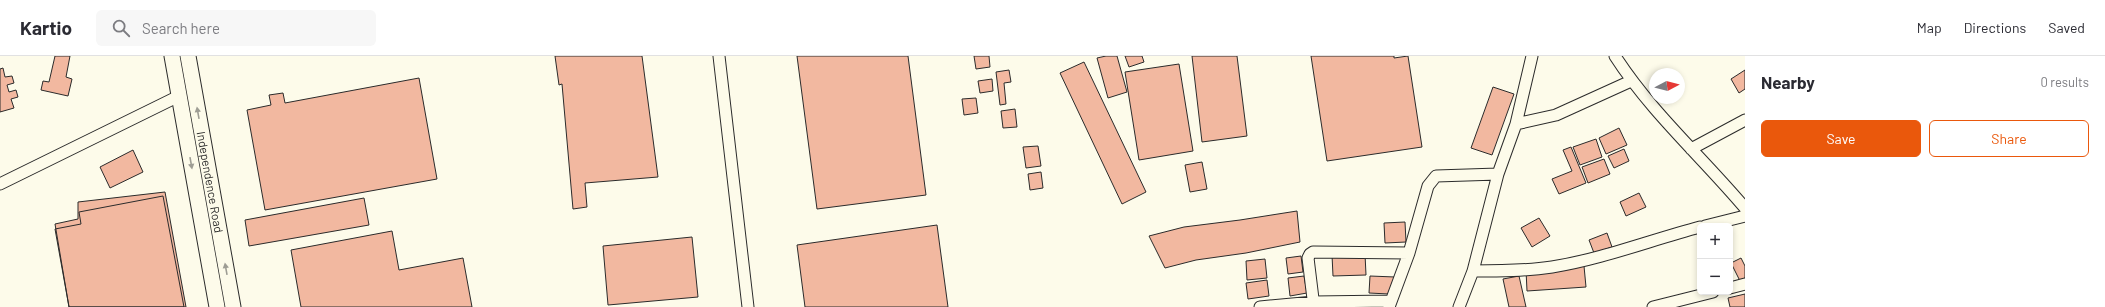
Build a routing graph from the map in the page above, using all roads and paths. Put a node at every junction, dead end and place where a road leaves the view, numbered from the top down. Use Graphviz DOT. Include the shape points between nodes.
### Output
graph roads {
  1 [pos="172,56"];
  2 [pos="188,56"];
  3 [pos="719,56"];
  4 [pos="1532,56"];
  5 [pos="1615,56"];
  6 [pos="1631,81"];
  7 [pos="179,96"];
  8 [pos="1745,120"];
  9 [pos="1516,124"];
  10 [pos="1691,149"];
  11 [pos="1498,174"];
  12 [pos="0,184"];
  13 [pos="1745,208"];
  14 [pos="1745,216"];
  15 [pos="1717,223"];
  16 [pos="1697,228"];
  17 [pos="1409,253"];
  18 [pos="1473,271"];
  19 [pos="1745,284"];
  20 [pos="1733,287"];
  21 [pos="1701,295"];
  22 [pos="1390,304"];
  23 [pos="1314,305"];
  24 [pos="217,307"];
  25 [pos="233,307"];
  26 [pos="748,307"];
  27 [pos="1260,307"];
  28 [pos="1459,307"];
  29 [pos="1653,307"];
  1 -- 7 [label="main road, Independence Road"];
  25 -- 2 [label="main road, Independence Road, one-way"];
  3 -- 26 [label="street"];
  4 -- 9 [label="street"];
  5 -- 6 [label="street"];
  6 -- 9 [label="street" via="1556,115"];
  6 -- 10 [label="street"];
  7 -- 12 [label="street"];
  7 -- 24 [label="main road, Independence Road, one-way"];
  8 -- 10 [label="street"];
  9 -- 11 [label="street"];
  10 -- 13 [label="street" via="1716,173"];
  11 -- 17 [label="street" via="1436,176 1428,186"];
  11 -- 18 [label="street"];
  14 -- 15 [label="street"];
  16 -- 18 [label="street" via="1553,267 1511,272"];
  17 -- 22 [label="street"];
  17 -- 23 [label="street" via="1313,252 1308,258"];
  18 -- 28 [label="street"];
  19 -- 20 [label="street"];
  21 -- 29 [label="street"];
  22 -- 23 [label="street"];
  23 -- 27 [label="street"];
}
